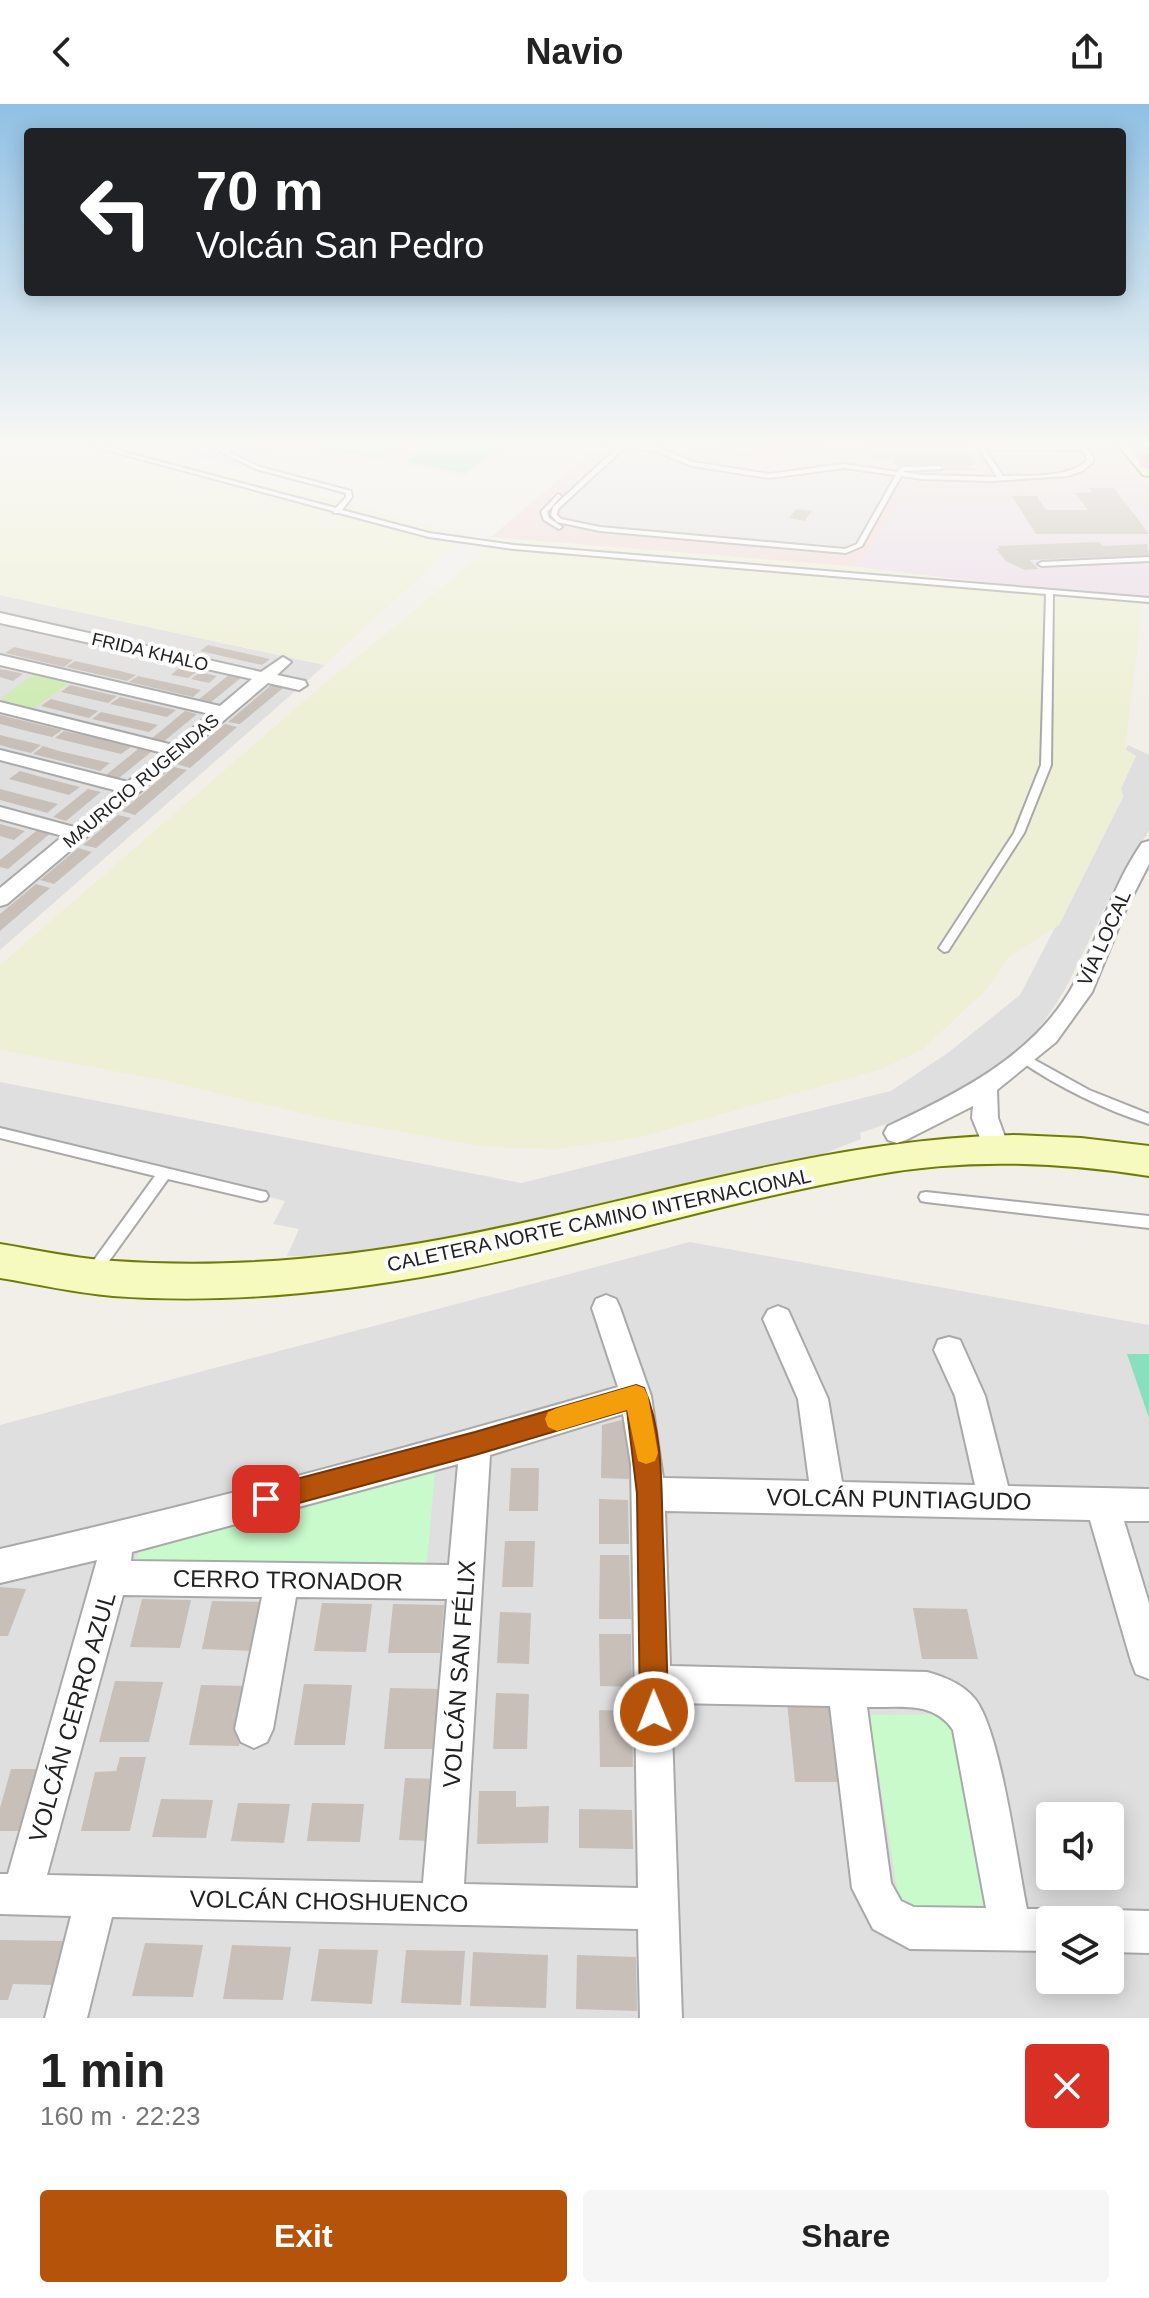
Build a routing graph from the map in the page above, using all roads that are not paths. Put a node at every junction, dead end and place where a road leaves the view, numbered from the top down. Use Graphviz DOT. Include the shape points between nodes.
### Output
graph roads {
  1 [pos="426,534"];
  2 [pos="633,534"];
  3 [pos="872,534"];
  4 [pos="1149,559"];
  5 [pos="1042,564"];
  6 [pos="1049,594"];
  7 [pos="1149,600"];
  8 [pos="0,618"];
  9 [pos="0,660"];
  10 [pos="283,662"];
  11 [pos="265,677"];
  12 [pos="299,685"];
  13 [pos="0,707"];
  14 [pos="223,712"];
  15 [pos="177,751"];
  16 [pos="0,755"];
  17 [pos="132,789"];
  18 [pos="0,813"];
  19 [pos="78,834"];
  20 [pos="1149,847"];
  21 [pos="0,876"];
  22 [pos="21,882"];
  23 [pos="0,899"];
  24 [pos="944,948"];
  25 [pos="1024,1058"];
  26 [pos="985,1089"];
  27 [pos="1149,1119"];
  28 [pos="0,1133"];
  29 [pos="897,1133"];
  30 [pos="996,1148"];
  31 [pos="1149,1161"];
  32 [pos="165,1172"];
  33 [pos="261,1196"];
  34 [pos="926,1197"];
  35 [pos="1149,1222"];
  36 [pos="0,1261"];
  37 [pos="90,1277"];
  38 [pos="606,1308"];
  39 [pos="778,1319"];
  40 [pos="949,1350"];
  41 [pos="636,1396"];
  42 [pos="475,1444"];
  43 [pos="649,1494"];
  44 [pos="828,1498"];
  45 [pos="995,1501"];
  46 [pos="1102,1504"];
  47 [pos="1149,1505"];
  48 [pos="117,1539"];
  49 [pos="0,1566"];
  50 [pos="111,1578"];
  51 [pos="282,1580"];
  52 [pos="465,1582"];
  53 [pos="1149,1661"];
  54 [pos="654,1684"];
  55 [pos="846,1688"];
  56 [pos="254,1729"];
  57 [pos="11,1894"];
  58 [pos="97,1896"];
  59 [pos="442,1904"];
  60 [pos="659,1909"];
  61 [pos="1010,1929"];
  62 [pos="1036,1930"];
  63 [pos="1124,1931"];
  64 [pos="1149,1932"];
  65 [pos="66,2018"];
  66 [pos="661,2018"];
  1 -- 6 [label="lane" via="514,547"];
  2 -- 3 [label="lane" via="850,554 861,551"];
  4 -- 5 [label="lane"];
  6 -- 7 [label="lane"];
  6 -- 24 [label="lane" via="1046,765 1019,833"];
  8 -- 11 [label="street, FRIDA KHALO"];
  9 -- 14 [label="street"];
  10 -- 11 [label="street, MAURICIO RUGENDAS"];
  11 -- 12 [label="street, FRIDA KHALO"];
  11 -- 14 [label="street, MAURICIO RUGENDAS"];
  13 -- 15 [label="street"];
  14 -- 15 [label="street, MAURICIO RUGENDAS"];
  15 -- 17 [label="street, MAURICIO RUGENDAS"];
  16 -- 17 [label="street"];
  17 -- 19 [label="street, MAURICIO RUGENDAS"];
  18 -- 19 [label="street"];
  19 -- 22 [label="street, MAURICIO RUGENDAS"];
  20 -- 25 [label="street, VÍA LOCAL" via="1083,988 1057,1026"];
  21 -- 22 [label="street"];
  22 -- 23 [label="street, MAURICIO RUGENDAS"];
  25 -- 26 [label="street, VÍA LOCAL"];
  25 -- 27 [label="lane" via="1107,1105"];
  26 -- 29 [label="street, VÍA LOCAL"];
  26 -- 30 [label="street" via="985,1118"];
  28 -- 32 [label="lane"];
  30 -- 31 [label="street, CALETERA NORTE CAMINO INTERNACIONAL" via="1060,1149"];
  30 -- 37 [label="street, CALETERA NORTE CAMINO INTERNACIONAL" via="842,1166 452,1256 354,1272 221,1283"];
  32 -- 33 [label="lane"];
  32 -- 37 [label="lane"];
  34 -- 35 [label="lane"];
  36 -- 37 [label="street, CALETERA NORTE CAMINO INTERNACIONAL"];
  38 -- 41 [label="street"];
  39 -- 44 [label="street" via="813,1399"];
  40 -- 45 [label="street" via="970,1396"];
  41 -- 42 [label="street"];
  41 -- 43 [label="street"];
  42 -- 48 [label="street"];
  42 -- 52 [label="street, VOLCÁN SAN FÉLIX"];
  43 -- 44 [label="street, VOLCÁN PUNTIAGUDO"];
  43 -- 54 [label="street"];
  44 -- 45 [label="street, VOLCÁN PUNTIAGUDO"];
  45 -- 46 [label="street, VOLCÁN PUNTIAGUDO"];
  46 -- 47 [label="street, VOLCÁN PUNTIAGUDO"];
  46 -- 53 [label="street"];
  48 -- 49 [label="street"];
  48 -- 50 [label="street, VOLCÁN CERRO AZUL"];
  50 -- 51 [label="street, CERRO TRONADOR"];
  50 -- 57 [label="street, VOLCÁN CERRO AZUL"];
  51 -- 52 [label="street, CERRO TRONADOR"];
  51 -- 56 [label="street"];
  52 -- 59 [label="street, VOLCÁN SAN FÉLIX"];
  54 -- 55 [label="street"];
  54 -- 60 [label="street"];
  55 -- 61 [label="street" via="937,1692 963,1712 973,1733"];
  55 -- 61 [label="street" via="878,1903 910,1928"];
  57 -- 58 [label="street, VOLCÁN CHOSHUENCO"];
  58 -- 59 [label="street, VOLCÁN CHOSHUENCO"];
  58 -- 65 [label="street"];
  59 -- 60 [label="street, VOLCÁN CHOSHUENCO"];
  60 -- 66 [label="street"];
  61 -- 62 [label="street"];
  63 -- 64 [label="street"];
}
